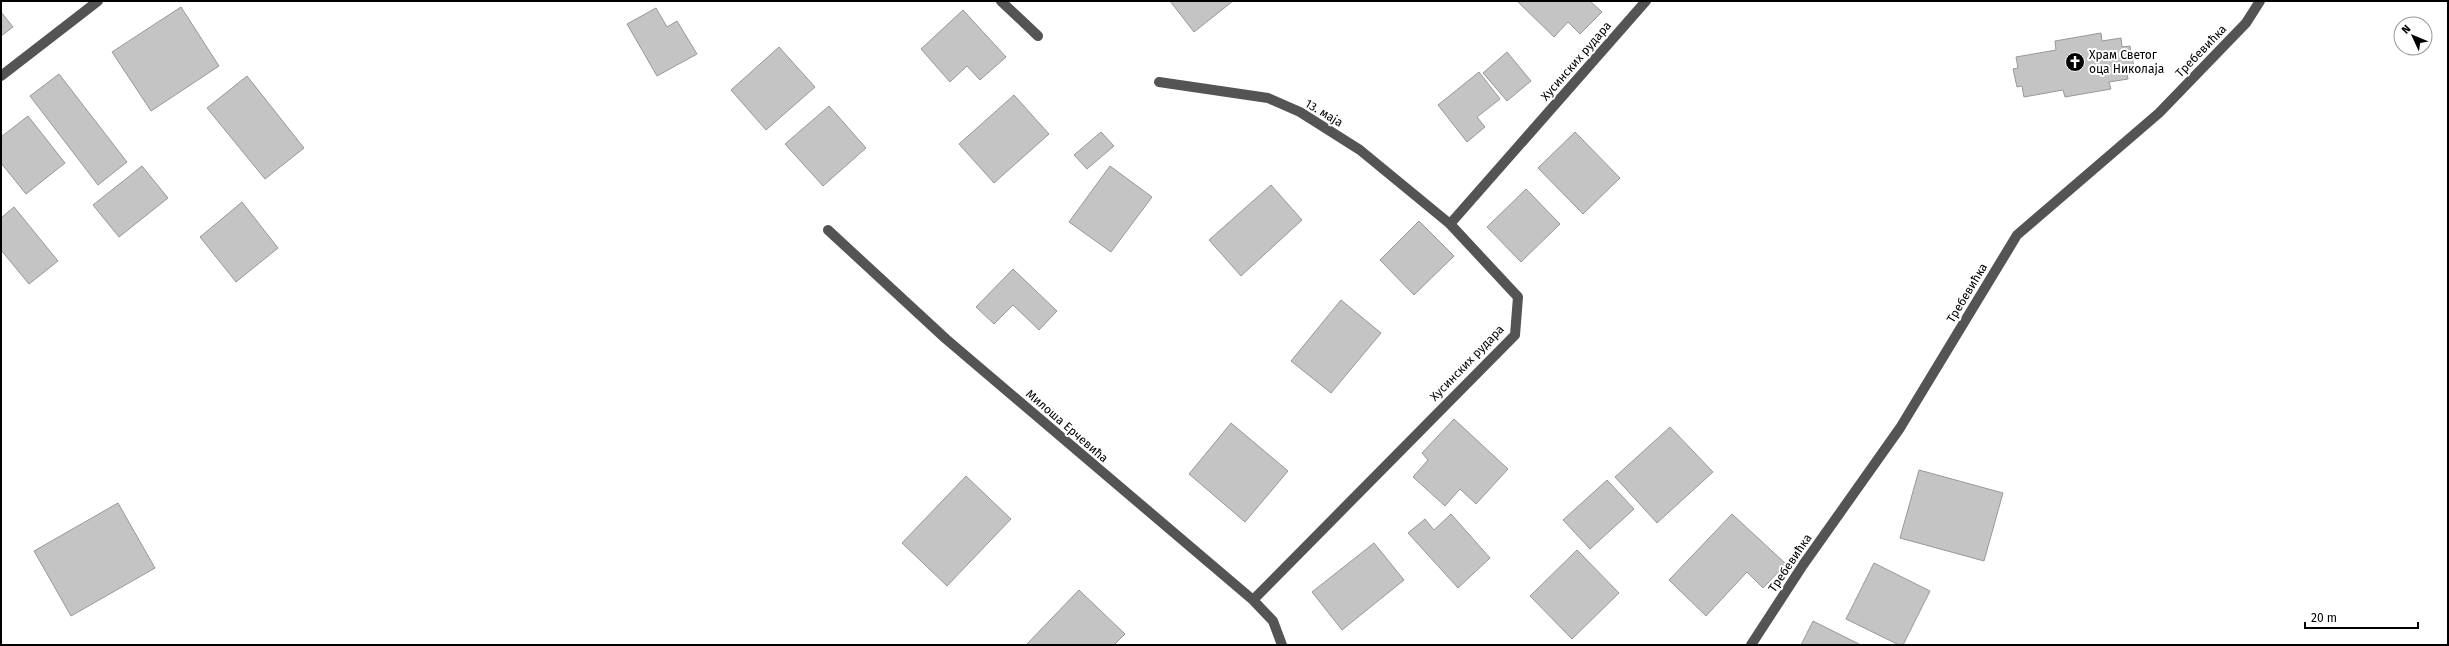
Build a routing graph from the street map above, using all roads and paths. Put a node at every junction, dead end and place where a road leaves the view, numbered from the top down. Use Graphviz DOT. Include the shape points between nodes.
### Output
graph roads {
  1 [pos="98,1"];
  2 [pos="1001,1"];
  3 [pos="1646,1"];
  4 [pos="2260,1"];
  5 [pos="1038,36"];
  6 [pos="1,76"];
  7 [pos="1159,82"];
  8 [pos="1450,224"];
  9 [pos="828,230"];
  10 [pos="1253,600"];
  11 [pos="1282,645"];
  12 [pos="1751,645"];
  1 -- 6 [label="street"];
  2 -- 5 [label="street"];
  3 -- 8 [label="street, Хусинских рудара"];
  4 -- 12 [label="street, Требевићка" via="2246,23 2159,113 2017,235 1900,428 1803,565"];
  7 -- 8 [label="street, 13. маја" via="1268,98 1300,112 1360,150"];
  8 -- 10 [label="street, Хусинских рудара" via="1518,298 1515,335"];
  9 -- 10 [label="street, Милоша Ерчевића" via="952,344"];
  10 -- 11 [label="street, Милоша Ерчевића" via="1272,621"];
}
